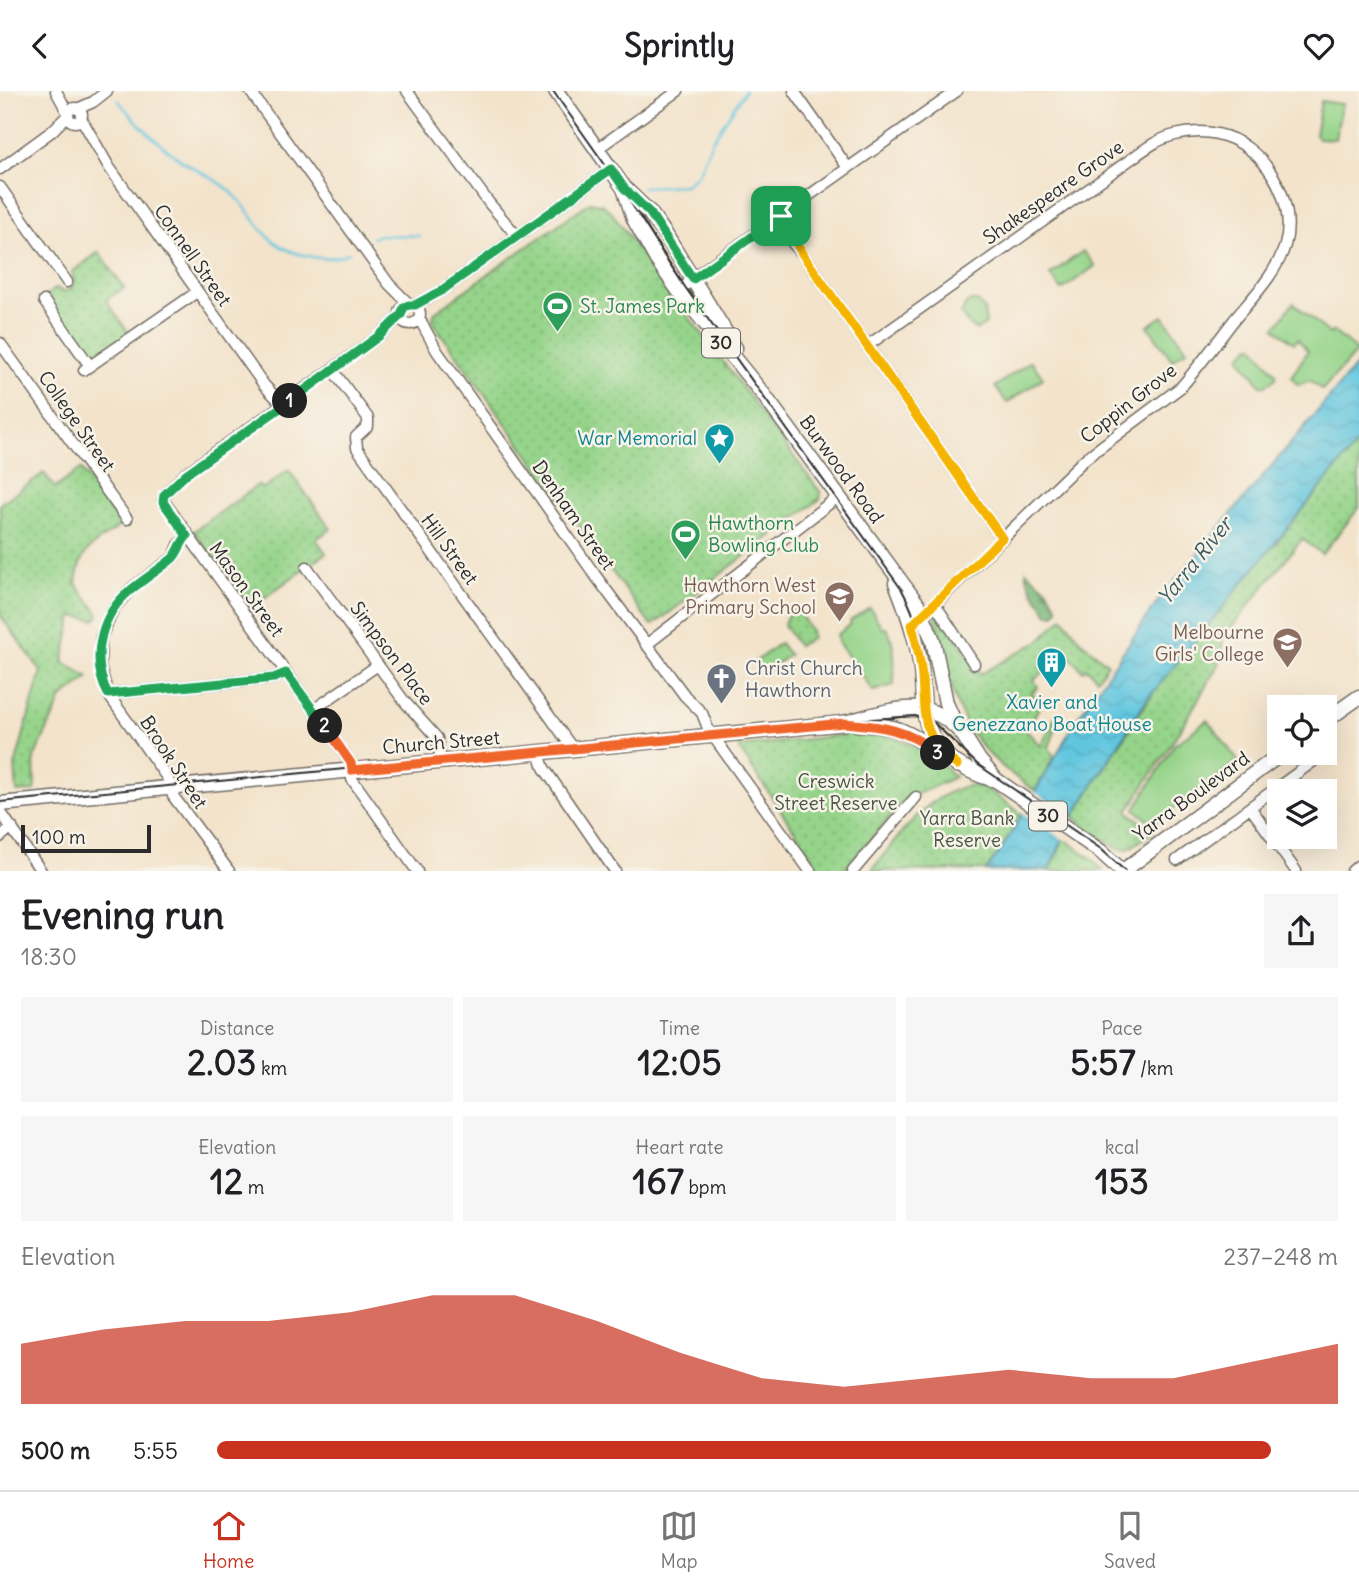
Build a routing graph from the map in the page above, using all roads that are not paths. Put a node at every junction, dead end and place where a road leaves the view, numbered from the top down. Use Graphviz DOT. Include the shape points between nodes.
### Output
graph roads {
  1 [pos="56,91"];
  2 [pos="107,91"];
  3 [pos="250,91"];
  4 [pos="407,91"];
  5 [pos="556,91"];
  6 [pos="678,91"];
  7 [pos="794,91"];
  8 [pos="957,91"];
  9 [pos="74,115"];
  10 [pos="597,149"];
  11 [pos="0,169"];
  12 [pos="611,169"];
  13 [pos="848,169"];
  14 [pos="1269,170"];
  15 [pos="0,187"];
  16 [pos="624,188"];
  17 [pos="778,219"];
  18 [pos="514,239"];
  19 [pos="693,279"];
  20 [pos="67,282"];
  21 [pos="679,291"];
  22 [pos="197,292"];
  23 [pos="44,301"];
  24 [pos="411,314"];
  25 [pos="0,343"];
  26 [pos="867,346"];
  27 [pos="332,369"];
  28 [pos="764,394"];
  29 [pos="280,408"];
  30 [pos="839,496"];
  31 [pos="127,519"];
  32 [pos="187,536"];
  33 [pos="1002,538"];
  34 [pos="307,567"];
  35 [pos="934,604"];
  36 [pos="918,620"];
  37 [pos="646,645"];
  38 [pos="974,664"];
  39 [pos="378,665"];
  40 [pos="286,673"];
  41 [pos="108,694"];
  42 [pos="1359,697"];
  43 [pos="922,708"];
  44 [pos="313,710"];
  45 [pos="1337,713"];
  46 [pos="844,723"];
  47 [pos="709,736"];
  48 [pos="963,736"];
  49 [pos="573,749"];
  50 [pos="539,753"];
  51 [pos="441,762"];
  52 [pos="1267,764"];
  53 [pos="957,765"];
  54 [pos="1307,765"];
  55 [pos="352,770"];
  56 [pos="996,780"];
  57 [pos="171,787"];
  58 [pos="916,797"];
  59 [pos="0,804"];
  60 [pos="1250,807"];
  61 [pos="0,811"];
  62 [pos="12,827"];
  63 [pos="0,837"];
  64 [pos="1177,860"];
  65 [pos="1359,865"];
  66 [pos="41,870"];
  67 [pos="229,870"];
  68 [pos="417,870"];
  69 [pos="615,870"];
  70 [pos="810,870"];
  71 [pos="853,870"];
  72 [pos="1123,870"];
  73 [pos="1296,870"];
  74 [pos="1352,870"];
  1 -- 9 [label="street, Connell Street"];
  2 -- 9 [label="street"];
  3 -- 24 [label="street, Denham Street"];
  4 -- 18 [label="street"];
  5 -- 10 [label="main road, Burwood Road / 30"];
  6 -- 10 [label="street"];
  7 -- 13 [label="street"];
  8 -- 13 [label="street"];
  9 -- 11 [label="street"];
  9 -- 22 [label="street, Connell Street"];
  10 -- 12 [label="main road, Burwood Road / 30"];
  12 -- 16 [label="main road, Burwood Road / 30"];
  12 -- 18 [label="street"];
  13 -- 17 [label="street"];
  14 -- 26 [label="street, Shakespeare Grove" via="1248,148 1217,134 1186,133 1159,141"];
  14 -- 33 [label="street, Coppin Grove" via="1284,201 1286,231 1285,244 1266,280 1181,387 1086,458"];
  15 -- 20 [label="street"];
  16 -- 19 [label="main road, Burwood Road / 30" via="650,213"];
  16 -- 21 [label="main road, Burwood Road / 30" via="634,219"];
  17 -- 19 [label="street"];
  17 -- 26 [label="street"];
  18 -- 24 [label="street"];
  19 -- 21 [label="street"];
  19 -- 28 [label="main road, Burwood Road / 30"];
  21 -- 28 [label="main road, Burwood Road / 30"];
  22 -- 23 [label="street" via="87,368"];
  22 -- 29 [label="street, Connell Street"];
  24 -- 27 [label="street"];
  24 -- 37 [label="street, Denham Street"];
  25 -- 31 [label="street, College Street"];
  26 -- 33 [label="street"];
  27 -- 29 [label="street"];
  27 -- 49 [label="street, Hill Street" via="368,418 368,426 356,437 357,448"];
  28 -- 30 [label="main road, Burwood Road / 30"];
  29 -- 32 [label="street, Mason Street" via="182,477 164,495 163,502"];
  30 -- 36 [label="main road, Burwood Road / 30" via="908,590"];
  30 -- 37 [label="street"];
  32 -- 40 [label="street, Mason Street"];
  32 -- 41 [label="street, Brook Street" via="174,557 125,595 108,617 99,657"];
  33 -- 35 [label="street, Coppin Grove"];
  34 -- 39 [label="street, Simpson Place"];
  35 -- 36 [label="street, Coppin Grove"];
  35 -- 38 [label="street"];
  36 -- 43 [label="main road, Burwood Road / 30"];
  36 -- 48 [label="main road, Burwood Road / 30" via="933,640 946,701"];
  37 -- 47 [label="street, Denham Street"];
  39 -- 44 [label="street"];
  39 -- 51 [label="street, Simpson Place" via="437,738"];
  40 -- 41 [label="street" via="274,678"];
  40 -- 44 [label="street, Mason Street"];
  41 -- 57 [label="street, Brook Street"];
  42 -- 45 [label="main road"];
  43 -- 46 [label="main road, Church Street"];
  43 -- 48 [label="main road" via="947,718"];
  43 -- 53 [label="main road, Burwood Road / 30" via="935,743"];
  44 -- 55 [label="street, Mason Street"];
  46 -- 47 [label="main road, Church Street"];
  46 -- 53 [label="main road, Church Street" via="899,730"];
  47 -- 49 [label="main road, Church Street"];
  47 -- 70 [label="street, Denham Street"];
  48 -- 56 [label="main road, 30"];
  49 -- 50 [label="main road, Church Street"];
  50 -- 51 [label="main road, Church Street"];
  50 -- 69 [label="street" via="544,768"];
  51 -- 55 [label="main road, Church Street"];
  52 -- 72 [label="main road, Yarra Boulevard"];
  53 -- 56 [label="main road, 30"];
  54 -- 60 [label="street"];
  55 -- 57 [label="main road, Church Street"];
  55 -- 68 [label="street, Mason Street" via="352,779"];
  56 -- 72 [label="main road, 30"];
  57 -- 59 [label="main road, Church Street"];
  57 -- 67 [label="street, Brook Street" via="173,796"];
  58 -- 71 [label="street"];
  60 -- 64 [label="street"];
  60 -- 73 [label="street"];
  61 -- 62 [label="street"];
  62 -- 63 [label="street"];
  62 -- 66 [label="street"];
  65 -- 74 [label="street"];
}
